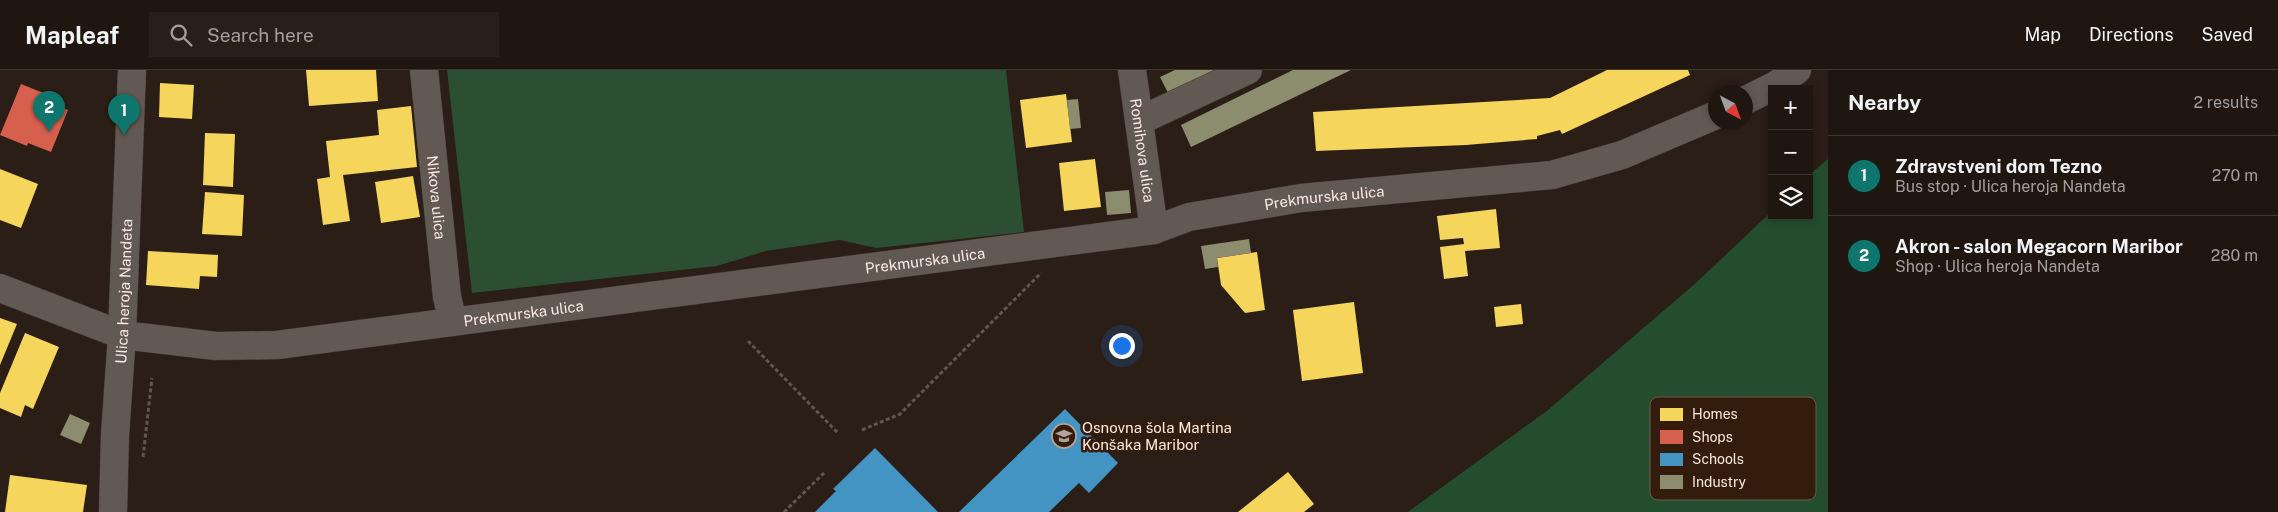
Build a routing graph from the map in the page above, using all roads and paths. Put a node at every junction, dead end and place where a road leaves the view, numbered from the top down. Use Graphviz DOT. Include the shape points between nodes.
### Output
graph roads {
  1 [pos="132,70"];
  2 [pos="424,70"];
  3 [pos="1132,70"];
  4 [pos="1248,70"];
  5 [pos="1797,70"];
  6 [pos="1753,96"];
  7 [pos="1708,118"];
  8 [pos="1139,121"];
  9 [pos="1154,230"];
  10 [pos="1041,273"];
  11 [pos="0,288"];
  12 [pos="453,322"];
  13 [pos="122,335"];
  14 [pos="748,341"];
  15 [pos="152,378"];
  16 [pos="862,430"];
  17 [pos="838,433"];
  18 [pos="142,464"];
  19 [pos="824,473"];
  20 [pos="113,512"];
  21 [pos="784,512"];
  1 -- 13 [label="street, Ulica heroja Nandeta"];
  2 -- 12 [label="street, Nikova ulica" via="447,297"];
  3 -- 8 [label="street, Romihova ulica"];
  4 -- 8 [label="street"];
  5 -- 6 [label="street"];
  7 -- 9 [label="street, Prekmurska ulica" via="1622,154 1552,175 1301,198 1189,216"];
  8 -- 9 [label="street, Romihova ulica"];
  9 -- 12 [label="street, Prekmurska ulica"];
  10 -- 16 [label="path" via="900,414"];
  11 -- 13 [label="street, Prekmurska ulica"];
  12 -- 13 [label="street, Prekmurska ulica" via="277,345 216,346"];
  13 -- 20 [label="street, Ulica heroja Nandeta"];
  14 -- 17 [label="path"];
  15 -- 18 [label="path"];
  19 -- 21 [label="path"];
}
